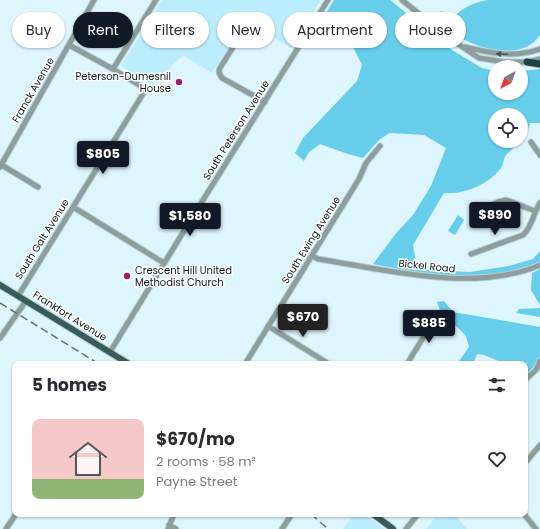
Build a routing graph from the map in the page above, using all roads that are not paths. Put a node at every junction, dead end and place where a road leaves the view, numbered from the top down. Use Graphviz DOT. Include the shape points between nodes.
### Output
graph roads {
  1 [pos="94,0"];
  2 [pos="156,0"];
  3 [pos="328,0"];
  4 [pos="402,0"];
  5 [pos="417,12"];
  6 [pos="69,45"];
  7 [pos="466,47"];
  8 [pos="232,48"];
  9 [pos="465,48"];
  10 [pos="540,49"];
  11 [pos="540,59"];
  12 [pos="488,60"];
  13 [pos="528,62"];
  14 [pos="528,62"];
  15 [pos="540,64"];
  16 [pos="113,69"];
  17 [pos="265,102"];
  18 [pos="531,142"];
  19 [pos="380,146"];
  20 [pos="540,155"];
  21 [pos="0,166"];
  22 [pos="38,187"];
  23 [pos="540,203"];
  24 [pos="73,207"];
  25 [pos="488,207"];
  26 [pos="535,211"];
  27 [pos="471,254"];
  28 [pos="312,256"];
  29 [pos="164,263"];
  30 [pos="540,265"];
  31 [pos="0,285"];
  32 [pos="18,296"];
  33 [pos="26,301"];
  34 [pos="438,315"];
  35 [pos="268,326"];
  36 [pos="0,338"];
  37 [pos="110,352"];
  38 [pos="124,361"];
  39 [pos="247,361"];
  40 [pos="324,361"];
  41 [pos="409,361"];
  42 [pos="540,361"];
  43 [pos="528,377"];
  44 [pos="540,445"];
  45 [pos="528,459"];
  46 [pos="14,517"];
  47 [pos="173,517"];
  48 [pos="290,517"];
  49 [pos="377,517"];
  50 [pos="416,517"];
  51 [pos="526,517"];
  52 [pos="169,527"];
  53 [pos="7,528"];
  54 [pos="176,529"];
  55 [pos="282,529"];
  56 [pos="393,529"];
  57 [pos="406,529"];
  58 [pos="536,529"];
  1 -- 6 [label="street, Franck Avenue"];
  2 -- 16 [label="street"];
  3 -- 17 [label="street, South Peterson Avenue"];
  4 -- 5 [label="street"];
  6 -- 16 [label="street"];
  6 -- 21 [label="street, Franck Avenue"];
  10 -- 7 [label="street, one-way" via="522,54 501,54"];
  8 -- 17 [label="street" via="219,70 220,75"];
  9 -- 12 [label="street" via="479,58"];
  11 -- 13 [label="street"];
  14 -- 15 [label="highway"];
  16 -- 24 [label="street, South Galt Avenue" via="146,89"];
  17 -- 29 [label="street, South Peterson Avenue"];
  18 -- 20 [label="street"];
  19 -- 28 [label="street, South Ewing Avenue" via="366,163"];
  21 -- 22 [label="street"];
  23 -- 26 [label="street"];
  24 -- 29 [label="street"];
  24 -- 32 [label="street, South Galt Avenue"];
  25 -- 26 [label="street" via="506,200"];
  26 -- 27 [label="street" via="531,224 523,235"];
  28 -- 30 [label="street, Bickel Road" via="394,271 453,278 503,276"];
  28 -- 35 [label="street, South Ewing Avenue"];
  29 -- 37 [label="street, South Peterson Avenue"];
  31 -- 32 [label="main road, Frankfort Avenue"];
  32 -- 33 [label="main road, Frankfort Avenue"];
  33 -- 36 [label="street"];
  33 -- 37 [label="main road, Frankfort Avenue"];
  34 -- 41 [label="street"];
  35 -- 39 [label="street, South Ewing Avenue"];
  35 -- 40 [label="street"];
  37 -- 38 [label="main road, Frankfort Avenue"];
  42 -- 43 [label="street"];
  44 -- 45 [label="street"];
  46 -- 53 [label="street"];
  47 -- 52 [label="street"];
  48 -- 55 [label="street"];
  49 -- 56 [label="main road"];
  50 -- 57 [label="street"];
  51 -- 58 [label="street"];
  52 -- 54 [label="street"];
}
